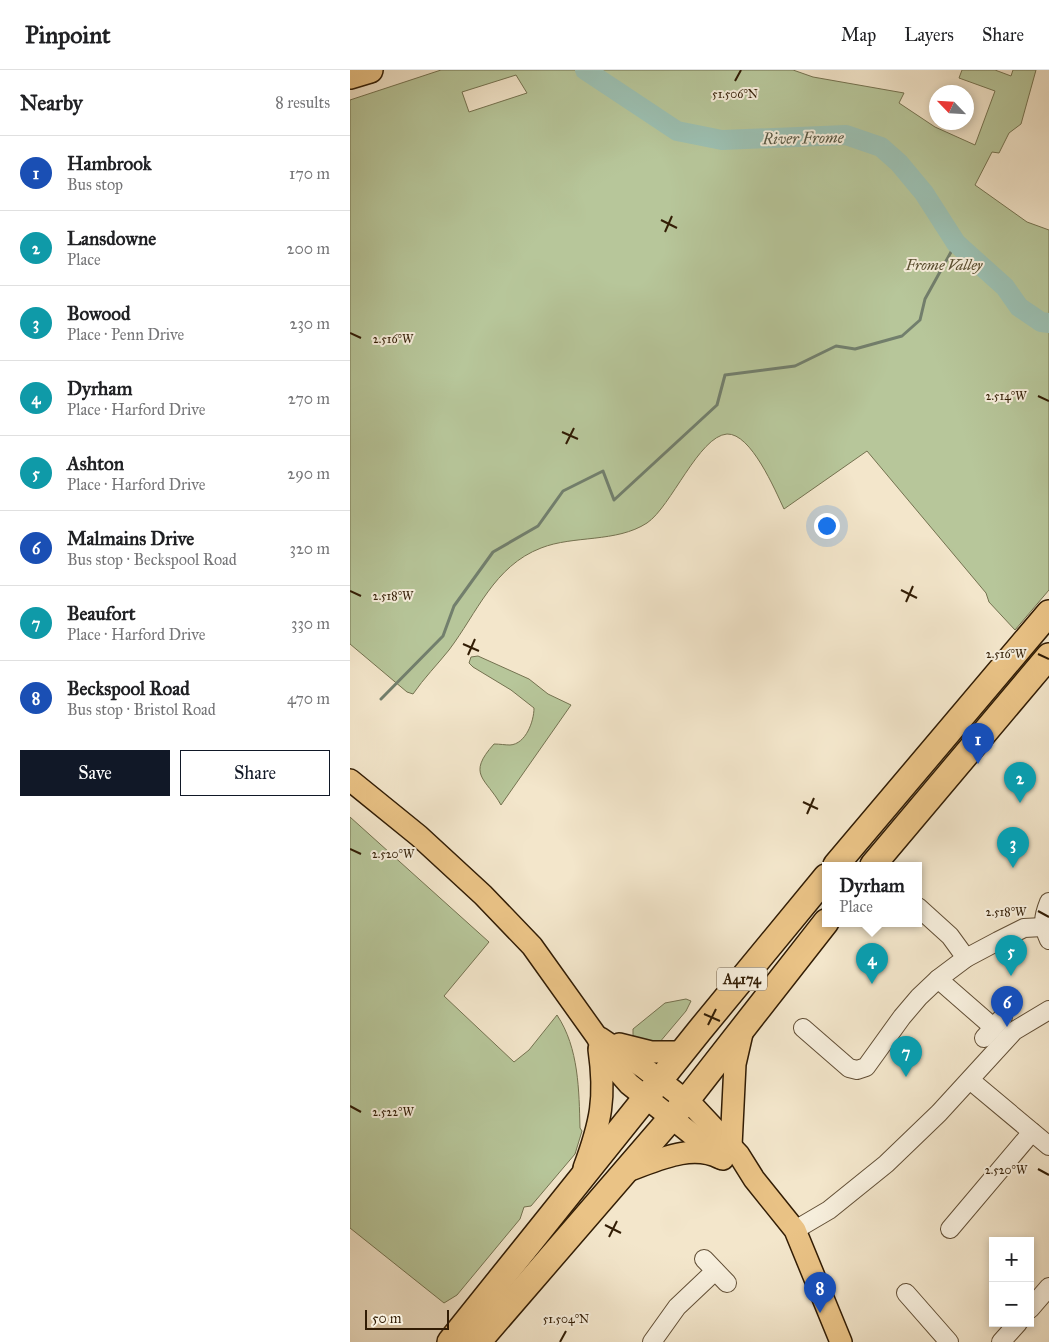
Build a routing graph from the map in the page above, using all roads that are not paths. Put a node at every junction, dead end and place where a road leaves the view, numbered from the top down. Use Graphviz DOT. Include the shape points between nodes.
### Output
graph roads {
  1 [pos="370,70"];
  2 [pos="350,76"];
  3 [pos="1049,613"];
  4 [pos="1049,656"];
  5 [pos="350,780"];
  6 [pos="839,862"];
  7 [pos="876,862"];
  8 [pos="822,882"];
  9 [pos="1049,902"];
  10 [pos="922,911"];
  11 [pos="822,927"];
  12 [pos="1046,934"];
  13 [pos="800,952"];
  14 [pos="966,958"];
  15 [pos="938,979"];
  16 [pos="1049,1010"];
  17 [pos="803,1028"];
  18 [pos="993,1028"];
  19 [pos="743,1029"];
  20 [pos="597,1037"];
  21 [pos="683,1052"];
  22 [pos="970,1080"];
  23 [pos="666,1099"];
  24 [pos="1032,1132"];
  25 [pos="1049,1146"];
  26 [pos="727,1153"];
  27 [pos="627,1171"];
  28 [pos="580,1180"];
  29 [pos="950,1228"];
  30 [pos="794,1230"];
  31 [pos="534,1237"];
  32 [pos="715,1271"];
  33 [pos="1049,1287"];
  34 [pos="906,1293"];
  35 [pos="1034,1304"];
  36 [pos="1014,1327"];
  37 [pos="659,1339"];
  38 [pos="450,1342"];
  39 [pos="478,1342"];
  40 [pos="841,1342"];
  41 [pos="949,1342"];
  42 [pos="1001,1342"];
  1 -- 2 [label="highway"];
  3 -- 6 [label="highway"];
  4 -- 7 [label="highway"];
  5 -- 20 [label="main road" via="483,895 532,946"];
  8 -- 21 [label="highway, A4174"];
  9 -- 12 [label="street" via="1042,917"];
  10 -- 14 [label="street" via="950,936"];
  11 -- 13 [label="highway, A4174"];
  12 -- 14 [label="street" via="1024,928"];
  13 -- 19 [label="highway, A4174"];
  13 -- 23 [label="highway, A4174" via="753,992"];
  14 -- 15 [label="street"];
  15 -- 17 [label="street" via="902,1017 866,1067 849,1068"];
  15 -- 18 [label="street"];
  16 -- 22 [label="street" via="1014,1031"];
  19 -- 23 [label="highway, A4174"];
  19 -- 26 [label="main road"];
  20 -- 21 [label="main road" via="644,1051"];
  20 -- 23 [label="main road" via="614,1067"];
  20 -- 28 [label="main road" via="603,1084 602,1106 596,1135"];
  21 -- 23 [label="highway, A4174"];
  22 -- 24 [label="street"];
  22 -- 30 [label="street" via="886,1164 829,1210"];
  23 -- 26 [label="main road" via="702,1114"];
  23 -- 27 [label="highway, A4174"];
  23 -- 28 [label="highway, A4174"];
  23 -- 31 [label="highway" via="592,1189"];
  24 -- 25 [label="street"];
  24 -- 29 [label="street"];
  26 -- 27 [label="main road" via="695,1152"];
  26 -- 30 [label="main road" via="754,1179"];
  27 -- 39 [label="highway, A4174"];
  28 -- 31 [label="highway, A4174"];
  30 -- 40 [label="main road"];
  31 -- 38 [label="highway, A4174"];
  32 -- 37 [label="street" via="677,1307"];
  33 -- 35 [label="street"];
  34 -- 41 [label="street"];
  36 -- 42 [label="street"];
}
